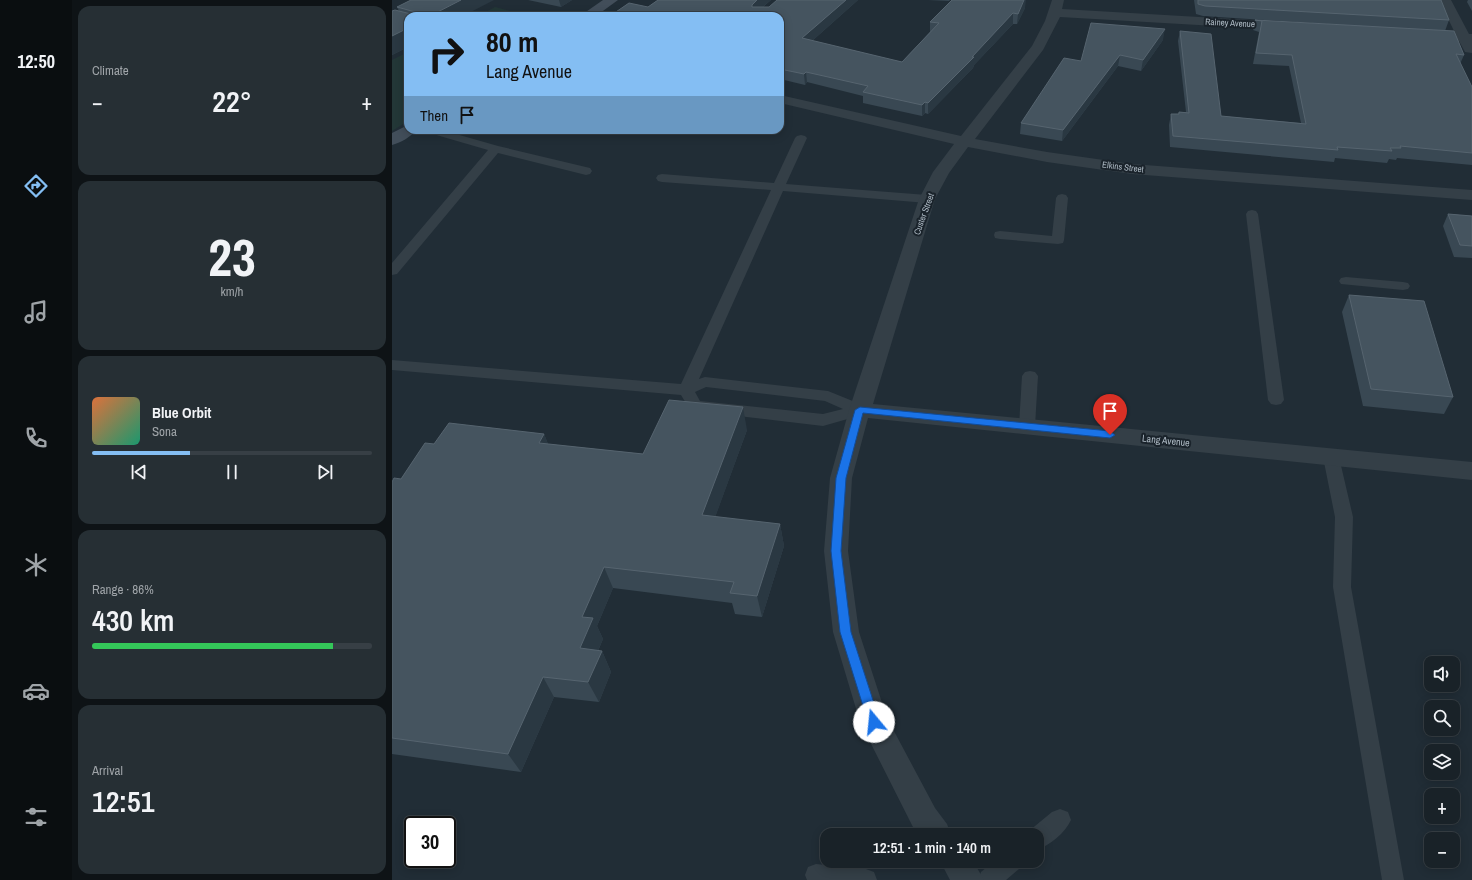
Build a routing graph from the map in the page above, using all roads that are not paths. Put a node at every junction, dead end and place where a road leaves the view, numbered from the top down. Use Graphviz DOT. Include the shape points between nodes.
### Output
graph roads {
  1 [pos="612,0"];
  2 [pos="1445,0"];
  3 [pos="1109,2"];
  4 [pos="1056,6"];
  5 [pos="593,12"];
  6 [pos="1156,19"];
  7 [pos="1299,27"];
  8 [pos="1417,35"];
  9 [pos="1468,38"];
  10 [pos="1472,53"];
  11 [pos="784,100"];
  12 [pos="404,132"];
  13 [pos="444,134"];
  14 [pos="800,138"];
  15 [pos="392,140"];
  16 [pos="965,142"];
  17 [pos="495,149"];
  18 [pos="586,171"];
  19 [pos="662,178"];
  20 [pos="778,187"];
  21 [pos="1472,195"];
  22 [pos="1062,198"];
  23 [pos="927,199"];
  24 [pos="1252,214"];
  25 [pos="1000,235"];
  26 [pos="392,271"];
  27 [pos="1346,281"];
  28 [pos="1403,286"];
  29 [pos="392,365"];
  30 [pos="1030,376"];
  31 [pos="686,390"];
  32 [pos="1276,400"];
  33 [pos="860,410"];
  34 [pos="1027,426"];
  35 [pos="1331,457"];
  36 [pos="1472,470"];
  37 [pos="1060,820"];
  38 [pos="931,828"];
  39 [pos="1044,833"];
  40 [pos="959,868"];
  41 [pos="1003,868"];
  42 [pos="816,875"];
  43 [pos="866,880"];
  44 [pos="968,880"];
  45 [pos="989,880"];
  46 [pos="1393,880"];
  1 -- 5 [label="street"];
  2 -- 9 [label="street"];
  3 -- 6 [label="street, Rainey Avenue"];
  4 -- 6 [label="street, Rainey Avenue"];
  4 -- 16 [label="street, Custer Street" via="1038,47"];
  6 -- 7 [label="street, Rainey Avenue"];
  8 -- 9 [label="street"];
  9 -- 10 [label="street"];
  11 -- 16 [label="street, Elkins Street"];
  12 -- 15 [label="street"];
  13 -- 17 [label="lane"];
  14 -- 20 [label="lane"];
  16 -- 21 [label="street, Elkins Street" via="1132,169"];
  16 -- 23 [label="street, Custer Street" via="941,172"];
  17 -- 18 [label="lane"];
  17 -- 26 [label="lane"];
  19 -- 20 [label="lane"];
  20 -- 23 [label="lane"];
  20 -- 31 [label="lane"];
  22 -- 25 [label="lane" via="1058,240"];
  23 -- 33 [label="street, Custer Street"];
  24 -- 32 [label="lane"];
  27 -- 28 [label="lane"];
  29 -- 31 [label="lane"];
  30 -- 34 [label="lane"];
  31 -- 33 [label="lane" via="705,382 777,390 828,396"];
  31 -- 33 [label="lane" via="695,406 703,407 823,420"];
  33 -- 34 [label="street, Lang Avenue"];
  33 -- 38 [label="street, Custer Street" via="841,478 836,551 846,632 874,722"];
  34 -- 35 [label="street, Lang Avenue"];
  35 -- 36 [label="street, Lang Avenue"];
  35 -- 46 [label="lane" via="1344,517 1342,587"];
  37 -- 39 [label="lane"];
  40 -- 44 [label="street"];
  41 -- 45 [label="lane"];
  42 -- 43 [label="lane"];
}
